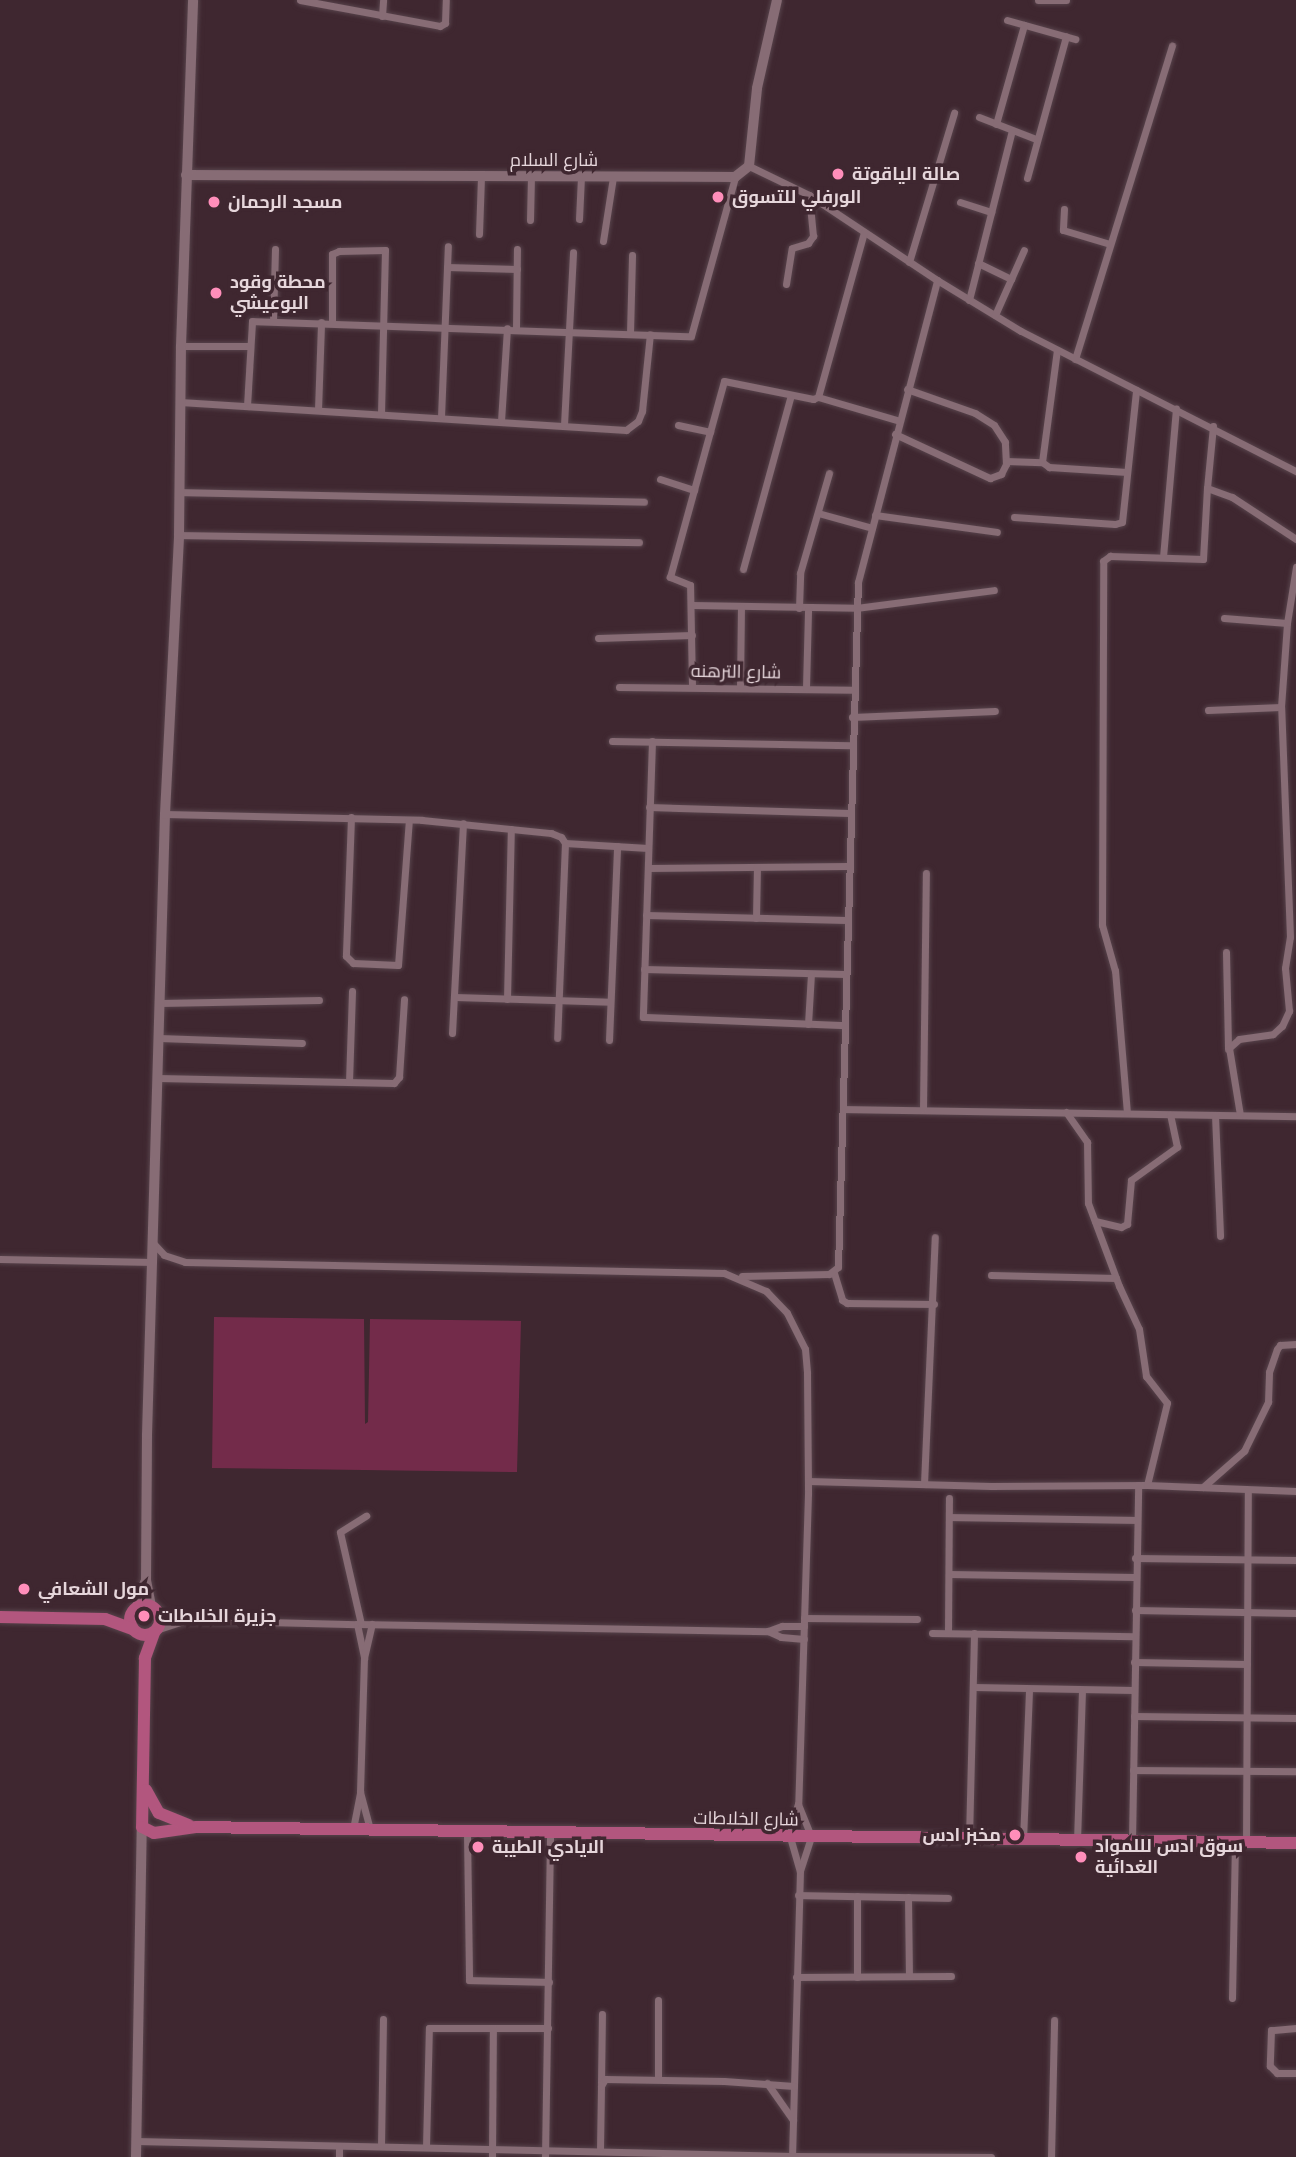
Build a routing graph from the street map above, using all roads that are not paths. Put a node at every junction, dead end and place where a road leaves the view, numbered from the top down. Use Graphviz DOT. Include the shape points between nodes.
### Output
graph roads {
  1 [pos="193,0"];
  2 [pos="300,0"];
  3 [pos="383,0"];
  4 [pos="446,0"];
  5 [pos="777,0"];
  6 [pos="1038,0"];
  7 [pos="1066,0"];
  8 [pos="319,2"];
  9 [pos="382,16"];
  10 [pos="1007,20"];
  11 [pos="1024,25"];
  12 [pos="1066,36"];
  13 [pos="1075,39"];
  14 [pos="1171,46"];
  15 [pos="954,113"];
  16 [pos="979,117"];
  17 [pos="996,124"];
  18 [pos="1012,130"];
  19 [pos="1036,139"];
  20 [pos="749,166"];
  21 [pos="186,175"];
  22 [pos="481,177"];
  23 [pos="531,177"];
  24 [pos="581,177"];
  25 [pos="613,177"];
  26 [pos="735,177"];
  27 [pos="1027,178"];
  28 [pos="809,195"];
  29 [pos="960,202"];
  30 [pos="1064,209"];
  31 [pos="991,212"];
  32 [pos="579,219"];
  33 [pos="530,220"];
  34 [pos="864,232"];
  35 [pos="479,234"];
  36 [pos="603,241"];
  37 [pos="1110,244"];
  38 [pos="448,246"];
  39 [pos="275,249"];
  40 [pos="517,249"];
  41 [pos="1024,250"];
  42 [pos="573,252"];
  43 [pos="632,255"];
  44 [pos="909,262"];
  45 [pos="978,263"];
  46 [pos="447,267"];
  47 [pos="517,269"];
  48 [pos="1011,279"];
  49 [pos="937,280"];
  50 [pos="786,284"];
  51 [pos="969,300"];
  52 [pos="995,315"];
  53 [pos="273,321"];
  54 [pos="321,321"];
  55 [pos="332,322"];
  56 [pos="386,323"];
  57 [pos="446,325"];
  58 [pos="507,328"];
  59 [pos="516,328"];
  60 [pos="569,331"];
  61 [pos="630,333"];
  62 [pos="650,334"];
  63 [pos="181,346"];
  64 [pos="249,346"];
  65 [pos="1058,350"];
  66 [pos="1075,359"];
  67 [pos="907,389"];
  68 [pos="1136,390"];
  69 [pos="791,395"];
  70 [pos="818,397"];
  71 [pos="180,402"];
  72 [pos="247,405"];
  73 [pos="1176,409"];
  74 [pos="318,410"];
  75 [pos="381,414"];
  76 [pos="441,417"];
  77 [pos="501,421"];
  78 [pos="900,422"];
  79 [pos="564,425"];
  80 [pos="678,425"];
  81 [pos="1213,426"];
  82 [pos="710,432"];
  83 [pos="895,434"];
  84 [pos="1006,461"];
  85 [pos="1042,462"];
  86 [pos="1296,471"];
  87 [pos="1128,472"];
  88 [pos="829,473"];
  89 [pos="660,479"];
  90 [pos="1207,488"];
  91 [pos="694,490"];
  92 [pos="178,492"];
  93 [pos="644,502"];
  94 [pos="818,513"];
  95 [pos="876,515"];
  96 [pos="1014,517"];
  97 [pos="872,527"];
  98 [pos="997,532"];
  99 [pos="179,535"];
  100 [pos="1296,539"];
  101 [pos="639,542"];
  102 [pos="1163,557"];
  103 [pos="1296,567"];
  104 [pos="743,569"];
  105 [pos="994,590"];
  106 [pos="692,606"];
  107 [pos="741,607"];
  108 [pos="856,608"];
  109 [pos="803,609"];
  110 [pos="1224,618"];
  111 [pos="1287,623"];
  112 [pos="692,635"];
  113 [pos="598,638"];
  114 [pos="692,686"];
  115 [pos="619,687"];
  116 [pos="740,687"];
  117 [pos="806,688"];
  118 [pos="853,690"];
  119 [pos="1281,707"];
  120 [pos="1208,710"];
  121 [pos="995,711"];
  122 [pos="852,717"];
  123 [pos="612,741"];
  124 [pos="652,741"];
  125 [pos="851,745"];
  126 [pos="649,807"];
  127 [pos="849,813"];
  128 [pos="165,814"];
  129 [pos="351,817"];
  130 [pos="409,820"];
  131 [pos="463,823"];
  132 [pos="512,829"];
  133 [pos="565,842"];
  134 [pos="617,846"];
  135 [pos="648,848"];
  136 [pos="848,866"];
  137 [pos="757,867"];
  138 [pos="648,868"];
  139 [pos="926,873"];
  140 [pos="646,915"];
  141 [pos="756,918"];
  142 [pos="846,920"];
  143 [pos="1226,952"];
  144 [pos="644,969"];
  145 [pos="811,974"];
  146 [pos="845,974"];
  147 [pos="352,991"];
  148 [pos="455,998"];
  149 [pos="404,999"];
  150 [pos="507,999"];
  151 [pos="319,1000"];
  152 [pos="558,1001"];
  153 [pos="610,1002"];
  154 [pos="160,1003"];
  155 [pos="808,1024"];
  156 [pos="843,1025"];
  157 [pos="452,1033"];
  158 [pos="159,1038"];
  159 [pos="557,1038"];
  160 [pos="609,1040"];
  161 [pos="302,1043"];
  162 [pos="1228,1053"];
  163 [pos="158,1078"];
  164 [pos="349,1082"];
  165 [pos="843,1110"];
  166 [pos="923,1110"];
  167 [pos="1066,1112"];
  168 [pos="1128,1113"];
  169 [pos="1170,1115"];
  170 [pos="1215,1115"];
  171 [pos="1240,1115"];
  172 [pos="1296,1116"];
  173 [pos="1095,1221"];
  174 [pos="1220,1236"];
  175 [pos="935,1237"];
  176 [pos="153,1242"];
  177 [pos="0,1259"];
  178 [pos="153,1262"];
  179 [pos="834,1273"];
  180 [pos="991,1275"];
  181 [pos="738,1276"];
  182 [pos="1116,1278"];
  183 [pos="934,1304"];
  184 [pos="1296,1343"];
  185 [pos="808,1481"];
  186 [pos="924,1484"];
  187 [pos="1142,1485"];
  188 [pos="1203,1487"];
  189 [pos="1248,1491"];
  190 [pos="1296,1491"];
  191 [pos="950,1499"];
  192 [pos="366,1516"];
  193 [pos="950,1517"];
  194 [pos="1136,1520"];
  195 [pos="1135,1558"];
  196 [pos="1248,1559"];
  197 [pos="1296,1560"];
  198 [pos="950,1574"];
  199 [pos="1134,1577"];
  200 [pos="146,1580"];
  201 [pos="136,1609"];
  202 [pos="155,1609"];
  203 [pos="1135,1610"];
  204 [pos="1248,1612"];
  205 [pos="1296,1613"];
  206 [pos="0,1617"];
  207 [pos="106,1619"];
  208 [pos="917,1619"];
  209 [pos="188,1620"];
  210 [pos="804,1622"];
  211 [pos="359,1624"];
  212 [pos="372,1624"];
  213 [pos="135,1631"];
  214 [pos="156,1631"];
  215 [pos="768,1631"];
  216 [pos="932,1633"];
  217 [pos="948,1633"];
  218 [pos="974,1633"];
  219 [pos="1134,1636"];
  220 [pos="804,1639"];
  221 [pos="145,1658"];
  222 [pos="364,1658"];
  223 [pos="1134,1662"];
  224 [pos="1247,1664"];
  225 [pos="974,1687"];
  226 [pos="1029,1689"];
  227 [pos="1082,1690"];
  228 [pos="1133,1690"];
  229 [pos="1134,1716"];
  230 [pos="1247,1718"];
  231 [pos="1296,1718"];
  232 [pos="1133,1770"];
  233 [pos="1247,1770"];
  234 [pos="1296,1771"];
  235 [pos="144,1784"];
  236 [pos="360,1791"];
  237 [pos="798,1804"];
  238 [pos="142,1827"];
  239 [pos="196,1827"];
  240 [pos="353,1829"];
  241 [pos="370,1829"];
  242 [pos="467,1832"];
  243 [pos="550,1834"];
  244 [pos="790,1837"];
  245 [pos="811,1837"];
  246 [pos="969,1839"];
  247 [pos="1023,1840"];
  248 [pos="1077,1841"];
  249 [pos="1132,1841"];
  250 [pos="1240,1843"];
  251 [pos="1296,1843"];
  252 [pos="800,1871"];
  253 [pos="798,1895"];
  254 [pos="857,1896"];
  255 [pos="908,1897"];
  256 [pos="948,1898"];
  257 [pos="909,1976"];
  258 [pos="951,1976"];
  259 [pos="796,1977"];
  260 [pos="857,1977"];
  261 [pos="550,1982"];
  262 [pos="1232,1998"];
  263 [pos="658,2000"];
  264 [pos="602,2014"];
  265 [pos="383,2019"];
  266 [pos="1054,2020"];
  267 [pos="494,2028"];
  268 [pos="548,2028"];
  269 [pos="1296,2028"];
  270 [pos="1296,2073"];
  271 [pos="658,2079"];
  272 [pos="767,2083"];
  273 [pos="601,2086"];
  274 [pos="794,2086"];
  275 [pos="793,2120"];
  276 [pos="136,2141"];
  277 [pos="339,2146"];
  278 [pos="381,2146"];
  279 [pos="426,2147"];
  280 [pos="600,2150"];
  281 [pos="492,2153"];
  282 [pos="545,2153"];
  283 [pos="136,2157"];
  284 [pos="339,2157"];
  285 [pos="792,2157"];
  286 [pos="991,2157"];
  287 [pos="1051,2157"];
  1 -- 21 [label="main road"];
  2 -- 8 [label="street"];
  3 -- 9 [label="street"];
  4 -- 9 [label="street" via="441,26"];
  5 -- 20 [label="main road" via="757,88"];
  6 -- 7 [label="street"];
  8 -- 9 [label="street"];
  10 -- 11 [label="street"];
  11 -- 12 [label="street"];
  11 -- 17 [label="street"];
  12 -- 13 [label="street"];
  12 -- 19 [label="street"];
  14 -- 37 [label="street"];
  15 -- 44 [label="street"];
  16 -- 17 [label="street"];
  17 -- 18 [label="street"];
  18 -- 19 [label="street"];
  18 -- 31 [label="street"];
  19 -- 27 [label="street"];
  20 -- 26 [label="main road"];
  20 -- 28 [label="street"];
  21 -- 22 [label="main road, شارع السلام"];
  21 -- 63 [label="main road"];
  22 -- 23 [label="main road, شارع السلام"];
  22 -- 35 [label="street"];
  23 -- 24 [label="main road, شارع السلام"];
  23 -- 33 [label="street"];
  24 -- 25 [label="main road, شارع السلام"];
  24 -- 32 [label="street"];
  25 -- 26 [label="main road, شارع السلام"];
  25 -- 36 [label="street"];
  26 -- 62 [label="street" via="692,335"];
  28 -- 34 [label="street"];
  28 -- 50 [label="street" via="813,236 808,243 792,248"];
  29 -- 31 [label="street"];
  30 -- 37 [label="street" via="1063,230"];
  31 -- 45 [label="street"];
  34 -- 44 [label="street"];
  34 -- 70 [label="street"];
  37 -- 66 [label="street"];
  38 -- 46 [label="street"];
  39 -- 53 [label="street"];
  40 -- 47 [label="street"];
  41 -- 48 [label="street"];
  42 -- 60 [label="street"];
  43 -- 61 [label="street"];
  44 -- 49 [label="street"];
  45 -- 48 [label="street"];
  45 -- 51 [label="street"];
  46 -- 47 [label="street"];
  46 -- 57 [label="street"];
  47 -- 59 [label="street"];
  48 -- 52 [label="street"];
  49 -- 51 [label="street"];
  49 -- 67 [label="street"];
  51 -- 52 [label="street"];
  52 -- 65 [label="street"];
  53 -- 54 [label="street"];
  53 -- 64 [label="street" via="251,321"];
  54 -- 55 [label="street"];
  54 -- 74 [label="street"];
  55 -- 56 [label="street"];
  55 -- 56 [label="street" via="332,254 383,249 387,254"];
  56 -- 57 [label="street"];
  56 -- 75 [label="street"];
  57 -- 58 [label="street"];
  57 -- 76 [label="street"];
  58 -- 59 [label="street"];
  58 -- 77 [label="street"];
  59 -- 60 [label="street"];
  60 -- 61 [label="street"];
  60 -- 79 [label="street"];
  61 -- 62 [label="street"];
  62 -- 79 [label="street" via="642,411 633,426 626,430"];
  63 -- 64 [label="street"];
  63 -- 71 [label="main road"];
  64 -- 72 [label="street"];
  65 -- 66 [label="street"];
  65 -- 85 [label="street"];
  66 -- 68 [label="street"];
  67 -- 78 [label="street"];
  67 -- 84 [label="street" via="965,408 994,425 1005,443"];
  68 -- 73 [label="street"];
  68 -- 87 [label="street"];
  69 -- 70 [label="street"];
  69 -- 82 [label="street" via="724,382"];
  69 -- 104 [label="street"];
  70 -- 78 [label="street"];
  71 -- 72 [label="street"];
  71 -- 92 [label="main road"];
  72 -- 74 [label="street"];
  73 -- 81 [label="street"];
  73 -- 102 [label="street"];
  74 -- 75 [label="street"];
  75 -- 76 [label="street"];
  76 -- 77 [label="street"];
  77 -- 79 [label="street"];
  78 -- 83 [label="street"];
  80 -- 82 [label="street"];
  81 -- 86 [label="street"];
  81 -- 90 [label="street"];
  82 -- 91 [label="street"];
  83 -- 84 [label="street" via="990,478 1001,474"];
  83 -- 95 [label="street"];
  84 -- 85 [label="street"];
  85 -- 87 [label="street" via="1049,467"];
  87 -- 96 [label="street" via="1120,524"];
  88 -- 94 [label="street"];
  89 -- 91 [label="street"];
  90 -- 100 [label="street" via="1232,497"];
  90 -- 102 [label="street" via="1203,559"];
  91 -- 106 [label="street" via="670,577 689,583"];
  92 -- 93 [label="street"];
  92 -- 99 [label="main road"];
  94 -- 97 [label="street"];
  94 -- 109 [label="street" via="800,573"];
  95 -- 97 [label="street"];
  95 -- 98 [label="street"];
  97 -- 108 [label="street" via="858,579"];
  99 -- 101 [label="street"];
  99 -- 128 [label="main road"];
  102 -- 168 [label="street" via="1110,555 1103,561 1102,925 1115,971"];
  103 -- 111 [label="street"];
  105 -- 108 [label="street"];
  106 -- 107 [label="street"];
  106 -- 112 [label="street"];
  107 -- 109 [label="street"];
  107 -- 116 [label="street"];
  108 -- 109 [label="street"];
  108 -- 118 [label="street"];
  109 -- 117 [label="street"];
  110 -- 111 [label="street"];
  111 -- 119 [label="street"];
  112 -- 113 [label="street"];
  112 -- 114 [label="street"];
  114 -- 115 [label="street, شارع الترهنه"];
  114 -- 116 [label="street, شارع الترهنه"];
  116 -- 117 [label="street, شارع الترهنه"];
  117 -- 118 [label="street, شارع الترهنه"];
  118 -- 122 [label="street"];
  119 -- 120 [label="street"];
  119 -- 162 [label="street" via="1289,1011 1277,1032 1236,1041"];
  121 -- 122 [label="street"];
  122 -- 125 [label="street"];
  123 -- 124 [label="street"];
  124 -- 125 [label="street"];
  124 -- 126 [label="street"];
  125 -- 127 [label="street"];
  126 -- 127 [label="street"];
  126 -- 135 [label="street"];
  127 -- 136 [label="street"];
  128 -- 129 [label="street"];
  128 -- 154 [label="main road"];
  129 -- 130 [label="street"];
  129 -- 130 [label="street" via="347,960 353,963 398,965"];
  130 -- 131 [label="street"];
  131 -- 132 [label="street"];
  131 -- 148 [label="street"];
  132 -- 133 [label="street" via="551,833"];
  132 -- 150 [label="street"];
  133 -- 134 [label="street"];
  133 -- 152 [label="street"];
  134 -- 135 [label="street"];
  134 -- 153 [label="street"];
  135 -- 138 [label="street"];
  136 -- 137 [label="street"];
  136 -- 142 [label="street"];
  137 -- 138 [label="street"];
  137 -- 141 [label="street"];
  138 -- 140 [label="street"];
  139 -- 166 [label="street"];
  140 -- 141 [label="street"];
  140 -- 144 [label="street"];
  141 -- 142 [label="street"];
  142 -- 146 [label="street"];
  143 -- 162 [label="street"];
  144 -- 145 [label="street"];
  144 -- 155 [label="street" via="642,1014 647,1018"];
  145 -- 146 [label="street"];
  145 -- 155 [label="street"];
  146 -- 156 [label="street"];
  147 -- 164 [label="street"];
  148 -- 150 [label="street"];
  148 -- 157 [label="street"];
  149 -- 164 [label="street" via="398,1080"];
  150 -- 152 [label="street"];
  151 -- 154 [label="street"];
  152 -- 153 [label="street"];
  152 -- 159 [label="street"];
  153 -- 160 [label="street"];
  154 -- 158 [label="main road"];
  155 -- 156 [label="street"];
  156 -- 165 [label="street"];
  158 -- 161 [label="street"];
  158 -- 163 [label="main road"];
  162 -- 171 [label="street"];
  163 -- 164 [label="street"];
  163 -- 176 [label="main road"];
  165 -- 166 [label="street"];
  165 -- 179 [label="street" via="838,1267"];
  166 -- 167 [label="street"];
  167 -- 168 [label="street"];
  167 -- 173 [label="street" via="1087,1142 1088,1203"];
  168 -- 169 [label="street"];
  169 -- 170 [label="street"];
  169 -- 173 [label="street" via="1177,1147 1131,1180 1127,1224 1121,1227"];
  170 -- 171 [label="street"];
  170 -- 174 [label="street"];
  171 -- 172 [label="street"];
  173 -- 182 [label="street"];
  175 -- 183 [label="street"];
  176 -- 178 [label="main road"];
  176 -- 181 [label="street" via="164,1255 185,1262"];
  177 -- 178 [label="street"];
  178 -- 200 [label="main road"];
  179 -- 181 [label="street"];
  179 -- 183 [label="street" via="847,1303"];
  180 -- 182 [label="street"];
  181 -- 185 [label="street" via="778,1301 795,1324 805,1349"];
  182 -- 187 [label="street" via="1139,1329 1146,1376 1167,1402"];
  183 -- 186 [label="street"];
  184 -- 188 [label="street" via="1277,1349 1269,1372 1268,1402 1244,1451"];
  185 -- 186 [label="street"];
  185 -- 210 [label="street"];
  186 -- 187 [label="street"];
  187 -- 188 [label="street"];
  187 -- 194 [label="street"];
  188 -- 189 [label="street"];
  189 -- 190 [label="street"];
  189 -- 196 [label="street"];
  191 -- 193 [label="street"];
  192 -- 211 [label="street" via="340,1532"];
  193 -- 194 [label="street"];
  193 -- 198 [label="street"];
  194 -- 195 [label="street"];
  195 -- 196 [label="street"];
  195 -- 199 [label="street"];
  196 -- 197 [label="street"];
  196 -- 204 [label="street"];
  198 -- 199 [label="street"];
  198 -- 217 [label="street"];
  199 -- 203 [label="street"];
  200 -- 201 [label="main road"];
  200 -- 202 [label="main road"];
  201 -- 202 [label="main road"];
  201 -- 207 [label="main road"];
  201 -- 213 [label="main road" via="130,1622"];
  202 -- 209 [label="street"];
  202 -- 214 [label="main road"];
  203 -- 204 [label="street"];
  203 -- 219 [label="street"];
  204 -- 205 [label="street"];
  204 -- 224 [label="street"];
  206 -- 207 [label="main road"];
  207 -- 213 [label="main road"];
  208 -- 210 [label="street"];
  209 -- 211 [label="street"];
  209 -- 214 [label="street"];
  210 -- 215 [label="street"];
  210 -- 220 [label="street"];
  211 -- 212 [label="street"];
  211 -- 222 [label="street"];
  212 -- 215 [label="street"];
  212 -- 222 [label="street"];
  213 -- 214 [label="main road" via="143,1636"];
  213 -- 221 [label="main road"];
  214 -- 221 [label="main road"];
  215 -- 220 [label="street"];
  216 -- 217 [label="street"];
  217 -- 218 [label="street"];
  218 -- 219 [label="street"];
  218 -- 225 [label="street"];
  219 -- 223 [label="street"];
  220 -- 237 [label="street"];
  221 -- 235 [label="main road"];
  222 -- 236 [label="street"];
  223 -- 224 [label="street"];
  223 -- 228 [label="street"];
  224 -- 230 [label="street"];
  225 -- 226 [label="street"];
  225 -- 246 [label="street"];
  226 -- 227 [label="street"];
  226 -- 247 [label="street"];
  227 -- 228 [label="street"];
  227 -- 248 [label="street"];
  228 -- 229 [label="street"];
  229 -- 230 [label="street"];
  229 -- 232 [label="street"];
  230 -- 231 [label="street"];
  230 -- 233 [label="street"];
  232 -- 233 [label="street"];
  232 -- 249 [label="street"];
  233 -- 234 [label="street"];
  233 -- 250 [label="street"];
  235 -- 238 [label="main road"];
  235 -- 239 [label="main road" via="159,1813"];
  236 -- 240 [label="street"];
  236 -- 241 [label="street"];
  237 -- 244 [label="street"];
  237 -- 245 [label="street"];
  238 -- 239 [label="main road" via="154,1833"];
  238 -- 276 [label="main road"];
  239 -- 240 [label="main road, شارع الخلاطات"];
  240 -- 241 [label="main road, شارع الخلاطات"];
  241 -- 242 [label="main road, شارع الخلاطات"];
  242 -- 243 [label="main road, شارع الخلاطات"];
  242 -- 261 [label="street" via="469,1980"];
  243 -- 244 [label="main road, شارع الخلاطات"];
  243 -- 261 [label="street"];
  244 -- 245 [label="main road, شارع الخلاطات"];
  244 -- 252 [label="street"];
  245 -- 246 [label="main road, شارع الخلاطات"];
  245 -- 252 [label="street"];
  246 -- 247 [label="main road, شارع الخلاطات"];
  247 -- 248 [label="main road, شارع الخلاطات"];
  248 -- 249 [label="main road, شارع الخلاطات"];
  249 -- 250 [label="main road, شارع الخلاطات"];
  250 -- 251 [label="main road, شارع الخلاطات"];
  250 -- 262 [label="street"];
  252 -- 253 [label="street"];
  253 -- 254 [label="street"];
  253 -- 259 [label="street"];
  254 -- 255 [label="street"];
  254 -- 260 [label="street"];
  255 -- 256 [label="street"];
  255 -- 257 [label="street"];
  257 -- 258 [label="street"];
  257 -- 260 [label="street"];
  259 -- 260 [label="street"];
  259 -- 274 [label="street"];
  261 -- 268 [label="street"];
  263 -- 271 [label="street"];
  264 -- 273 [label="street"];
  265 -- 278 [label="street"];
  266 -- 287 [label="street"];
  267 -- 268 [label="street"];
  267 -- 279 [label="street" via="429,2028"];
  267 -- 281 [label="street"];
  268 -- 282 [label="street"];
  269 -- 270 [label="street" via="1271,2030 1270,2066 1277,2073"];
  271 -- 272 [label="street"];
  271 -- 273 [label="street" via="608,2078"];
  272 -- 274 [label="street"];
  272 -- 275 [label="street"];
  273 -- 280 [label="street"];
  274 -- 275 [label="street"];
  275 -- 285 [label="street"];
  276 -- 277 [label="street"];
  276 -- 283 [label="main road"];
  277 -- 278 [label="street"];
  277 -- 284 [label="street"];
  278 -- 279 [label="street"];
  279 -- 281 [label="street"];
  280 -- 282 [label="street"];
  280 -- 285 [label="street"];
  281 -- 282 [label="street"];
  285 -- 286 [label="street"];
}
